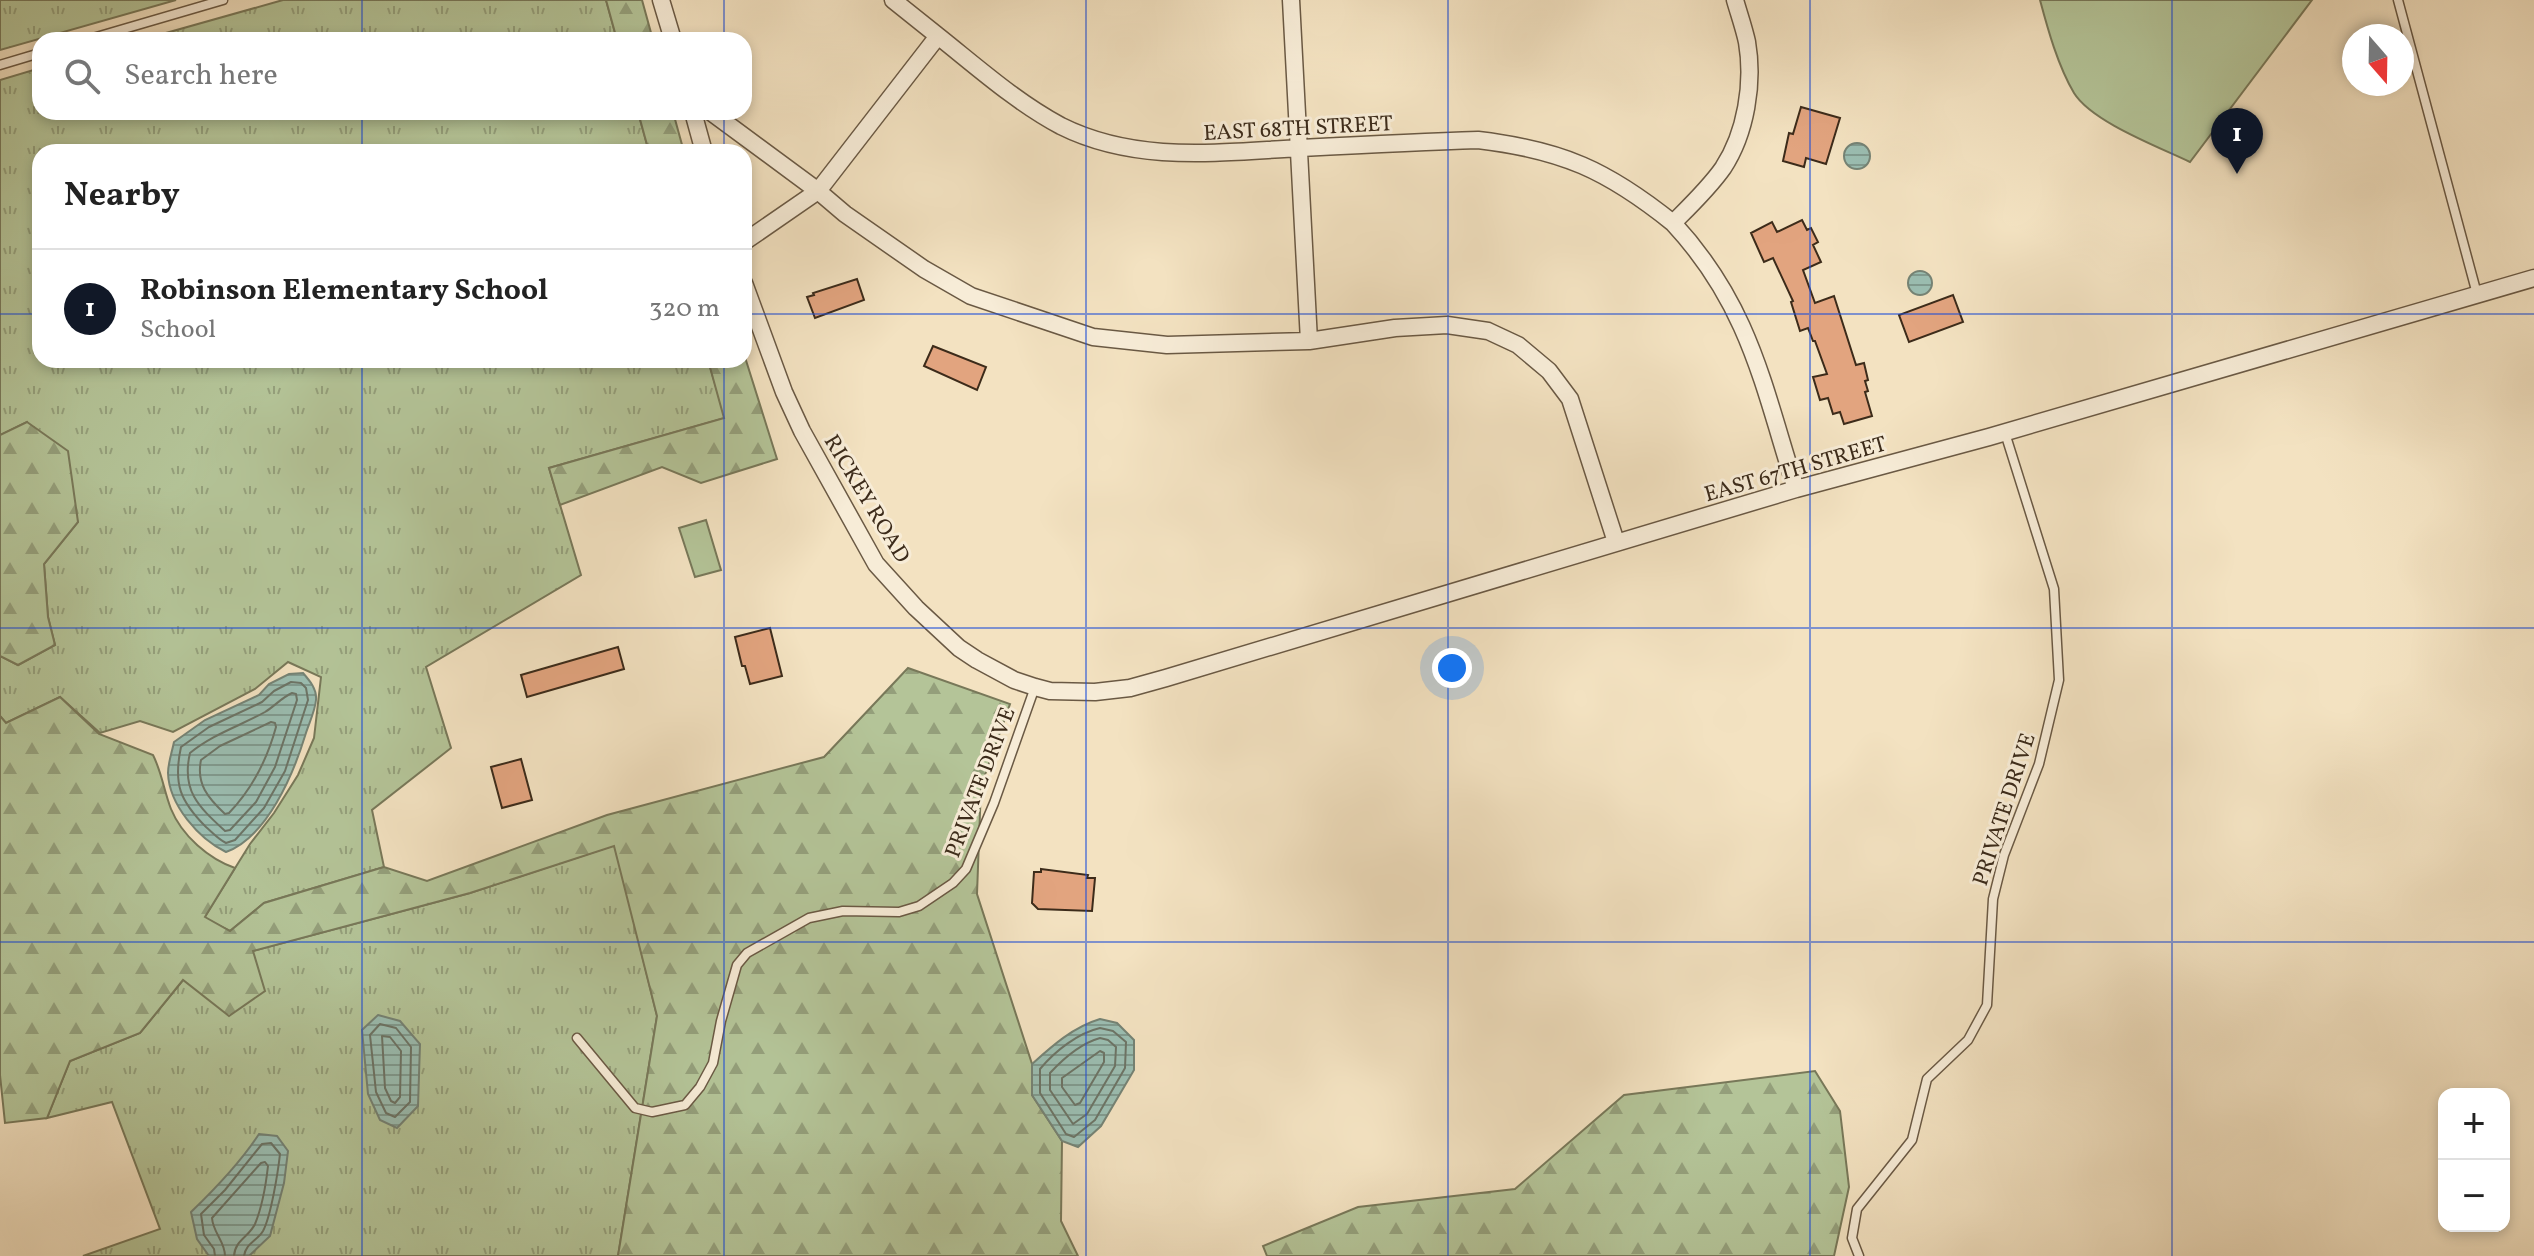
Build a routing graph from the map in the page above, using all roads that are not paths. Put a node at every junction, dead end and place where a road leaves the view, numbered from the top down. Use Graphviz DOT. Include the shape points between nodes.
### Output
graph roads {
  1 [pos="223,0"];
  2 [pos="661,0"];
  3 [pos="893,0"];
  4 [pos="1291,0"];
  5 [pos="1735,0"];
  6 [pos="2398,0"];
  7 [pos="113,32"];
  8 [pos="671,32"];
  9 [pos="938,36"];
  10 [pos="32,55"];
  11 [pos="0,65"];
  12 [pos="695,120"];
  13 [pos="722,120"];
  14 [pos="702,144"];
  15 [pos="1300,148"];
  16 [pos="818,191"];
  17 [pos="1673,223"];
  18 [pos="752,236"];
  19 [pos="2534,278"];
  20 [pos="2477,295"];
  21 [pos="752,305"];
  22 [pos="1309,341"];
  23 [pos="2005,433"];
  24 [pos="1796,489"];
  25 [pos="1616,542"];
  26 [pos="1035,687"];
  27 [pos="1068,693"];
  28 [pos="577,1038"];
  29 [pos="1859,1256"];
  1 -- 7 [label="lane"];
  2 -- 8 [label="street"];
  3 -- 9 [label="street, EAST 68TH STREET"];
  4 -- 15 [label="street"];
  5 -- 17 [label="street" via="1747,43 1749,91 1738,137 1723,167"];
  6 -- 20 [label="lane"];
  9 -- 15 [label="street, EAST 68TH STREET" via="1046,117 1103,142 1177,155"];
  9 -- 16 [label="street"];
  10 -- 11 [label="lane"];
  12 -- 14 [label="street"];
  13 -- 16 [label="street"];
  15 -- 17 [label="street, EAST 68TH STREET" via="1478,140 1524,146 1607,176"];
  15 -- 22 [label="street"];
  16 -- 18 [label="street"];
  16 -- 22 [label="street" via="891,246 971,296 1093,337 1167,345"];
  17 -- 24 [label="street, EAST 68TH STREET" via="1713,272 1745,331"];
  19 -- 20 [label="street, EAST 67TH STREET"];
  20 -- 23 [label="street, EAST 67TH STREET"];
  21 -- 26 [label="street, RICKEY ROAD" via="802,431 876,564 959,648"];
  22 -- 25 [label="street" via="1447,325 1488,331 1518,345 1549,371 1570,399"];
  23 -- 24 [label="street, EAST 67TH STREET"];
  23 -- 29 [label="lane, PRIVATE DRIVE" via="2054,589 2059,680 2039,764 1993,899 1987,1005 1968,1040 1927,1079 1912,1140 1857,1209 1852,1238"];
  24 -- 25 [label="street, EAST 67TH STREET"];
  25 -- 27 [label="street, EAST 67TH STREET" via="1130,688"];
  26 -- 27 [label="street, RICKEY ROAD"];
  26 -- 28 [label="lane, PRIVATE DRIVE" via="966,869 919,906 809,918 747,953 737,965 713,1063 685,1105 652,1112 635,1108"];
}
